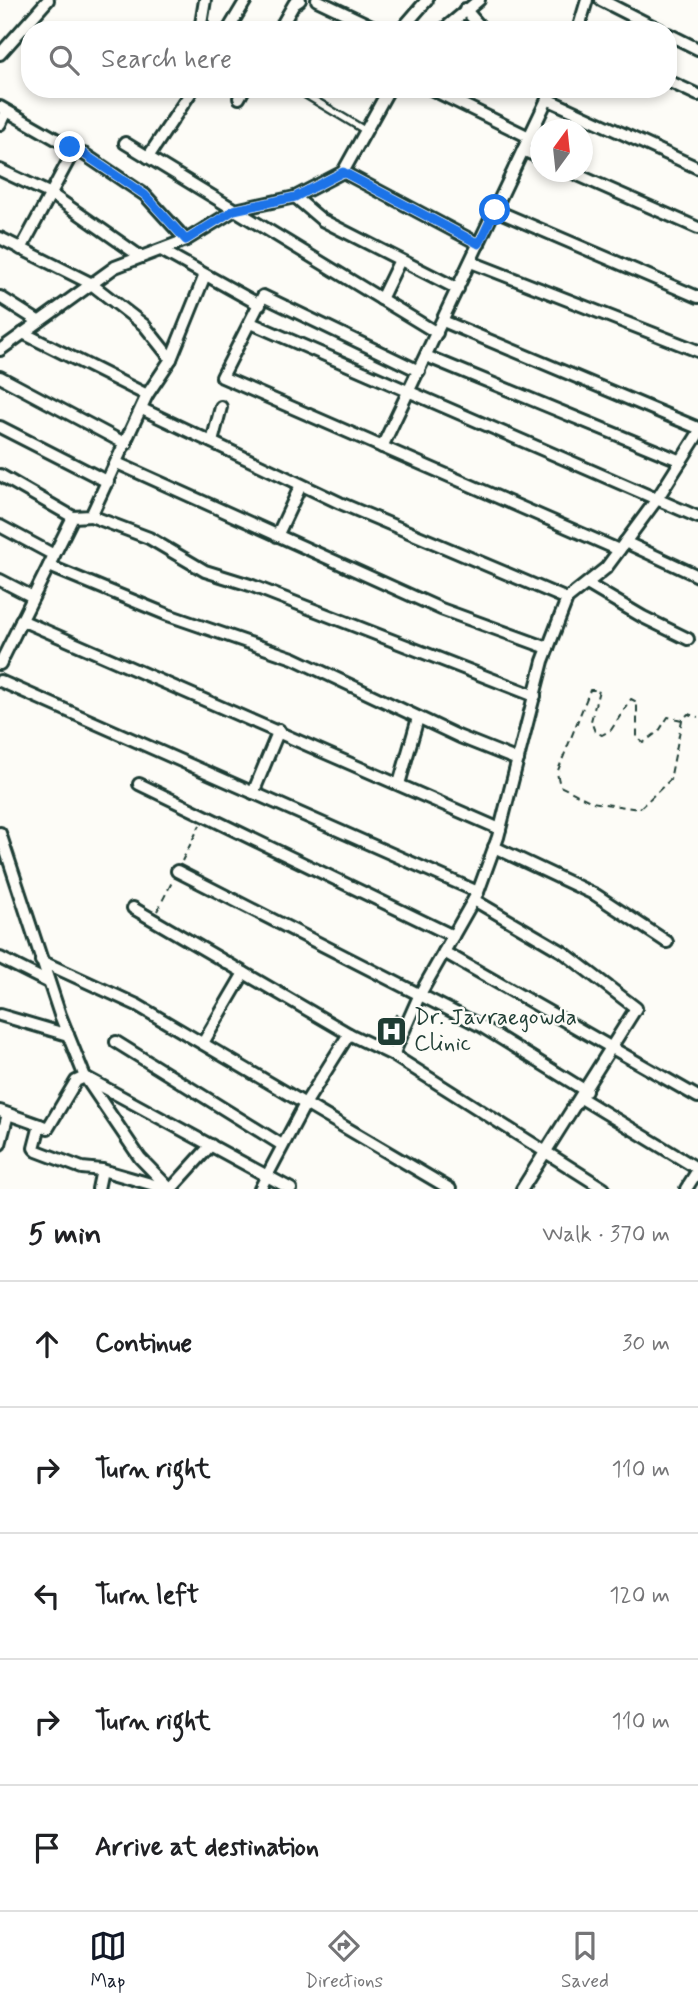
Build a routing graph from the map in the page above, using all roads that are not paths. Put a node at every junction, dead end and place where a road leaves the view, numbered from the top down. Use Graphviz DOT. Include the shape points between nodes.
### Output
graph roads {
  1 [pos="48,0"];
  2 [pos="205,0"];
  3 [pos="246,0"];
  4 [pos="300,0"];
  5 [pos="317,0"];
  6 [pos="426,0"];
  7 [pos="479,0"];
  8 [pos="587,0"];
  9 [pos="601,0"];
  10 [pos="465,9"];
  11 [pos="29,21"];
  12 [pos="202,21"];
  13 [pos="233,21"];
  14 [pos="284,21"];
  15 [pos="361,21"];
  16 [pos="408,21"];
  17 [pos="452,21"];
  18 [pos="475,21"];
  19 [pos="581,21"];
  20 [pos="642,21"];
  21 [pos="21,30"];
  22 [pos="677,38"];
  23 [pos="698,49"];
  24 [pos="0,54"];
  25 [pos="677,86"];
  26 [pos="698,95"];
  27 [pos="188,98"];
  28 [pos="311,98"];
  29 [pos="384,98"];
  30 [pos="450,98"];
  31 [pos="548,98"];
  32 [pos="558,98"];
  33 [pos="3,109"];
  34 [pos="538,119"];
  35 [pos="0,124"];
  36 [pos="366,131"];
  37 [pos="530,137"];
  38 [pos="125,143"];
  39 [pos="523,150"];
  40 [pos="74,152"];
  41 [pos="530,153"];
  42 [pos="148,157"];
  43 [pos="698,168"];
  44 [pos="0,170"];
  45 [pos="343,172"];
  46 [pos="593,182"];
  47 [pos="51,194"];
  48 [pos="295,197"];
  49 [pos="234,210"];
  50 [pos="495,210"];
  51 [pos="698,228"];
  52 [pos="0,238"];
  53 [pos="186,240"];
  54 [pos="479,244"];
  55 [pos="21,249"];
  56 [pos="161,250"];
  57 [pos="141,257"];
  58 [pos="400,260"];
  59 [pos="471,262"];
  60 [pos="205,275"];
  61 [pos="90,283"];
  62 [pos="458,289"];
  63 [pos="0,297"];
  64 [pos="698,297"];
  65 [pos="381,299"];
  66 [pos="260,305"];
  67 [pos="38,321"];
  68 [pos="443,321"];
  69 [pos="251,323"];
  70 [pos="23,333"];
  71 [pos="437,333"];
  72 [pos="0,350"];
  73 [pos="698,351"];
  74 [pos="426,356"];
  75 [pos="171,359"];
  76 [pos="419,371"];
  77 [pos="0,377"];
  78 [pos="408,392"];
  79 [pos="147,395"];
  80 [pos="221,407"];
  81 [pos="142,409"];
  82 [pos="0,428"];
  83 [pos="698,428"];
  84 [pos="698,434"];
  85 [pos="212,442"];
  86 [pos="126,444"];
  87 [pos="382,447"];
  88 [pos="681,461"];
  89 [pos="117,463"];
  90 [pos="0,475"];
  91 [pos="107,482"];
  92 [pos="301,485"];
  93 [pos="657,499"];
  94 [pos="91,516"];
  95 [pos="73,517"];
  96 [pos="698,517"];
  97 [pos="0,526"];
  98 [pos="277,536"];
  99 [pos="622,546"];
  100 [pos="54,555"];
  101 [pos="49,566"];
  102 [pos="698,576"];
  103 [pos="0,580"];
  104 [pos="587,584"];
  105 [pos="33,597"];
  106 [pos="567,599"];
  107 [pos="21,620"];
  108 [pos="688,639"];
  109 [pos="548,648"];
  110 [pos="0,664"];
  111 [pos="0,681"];
  112 [pos="535,696"];
  113 [pos="418,718"];
  114 [pos="279,730"];
  115 [pos="518,760"];
  116 [pos="139,784"];
  117 [pos="399,784"];
  118 [pos="253,793"];
  119 [pos="500,829"];
  120 [pos="0,834"];
  121 [pos="494,847"];
  122 [pos="177,871"];
  123 [pos="476,896"];
  124 [pos="133,908"];
  125 [pos="453,936"];
  126 [pos="667,942"];
  127 [pos="444,952"];
  128 [pos="0,958"];
  129 [pos="41,961"];
  130 [pos="244,973"];
  131 [pos="48,982"];
  132 [pos="420,994"];
  133 [pos="0,1015"];
  134 [pos="349,1034"];
  135 [pos="68,1035"];
  136 [pos="116,1042"];
  137 [pos="203,1044"];
  138 [pos="613,1046"];
  139 [pos="393,1055"];
  140 [pos="85,1077"];
  141 [pos="583,1094"];
  142 [pos="698,1097"];
  143 [pos="305,1104"];
  144 [pos="4,1113"];
  145 [pos="40,1125"];
  146 [pos="0,1144"];
  147 [pos="211,1145"];
  148 [pos="282,1145"];
  149 [pos="545,1152"];
  150 [pos="102,1170"];
  151 [pos="698,1170"];
  152 [pos="266,1174"];
  153 [pos="98,1189"];
  154 [pos="170,1189"];
  155 [pos="260,1189"];
  156 [pos="291,1189"];
  157 [pos="450,1189"];
  158 [pos="522,1189"];
  159 [pos="604,1189"];
  160 [pos="686,1189"];
  1 -- 11 [label="street"];
  2 -- 12 [label="street"];
  3 -- 13 [label="street"];
  4 -- 14 [label="street"];
  5 -- 15 [label="street"];
  6 -- 16 [label="street"];
  7 -- 10 [label="street"];
  8 -- 19 [label="street"];
  9 -- 20 [label="street"];
  10 -- 17 [label="street"];
  10 -- 18 [label="street"];
  21 -- 24 [label="street"];
  22 -- 23 [label="street"];
  25 -- 26 [label="street"];
  27 -- 42 [label="street"];
  28 -- 36 [label="lane"];
  29 -- 36 [label="street"];
  30 -- 37 [label="street"];
  31 -- 34 [label="street"];
  32 -- 43 [label="street"];
  33 -- 35 [label="street"];
  33 -- 40 [label="street"];
  36 -- 45 [label="street"];
  37 -- 39 [label="street"];
  38 -- 42 [label="street"];
  39 -- 41 [label="street"];
  39 -- 50 [label="street"];
  40 -- 47 [label="street"];
  40 -- 53 [label="street" via="145,195"];
  42 -- 49 [label="street"];
  44 -- 47 [label="street"];
  45 -- 48 [label="street"];
  45 -- 54 [label="street"];
  46 -- 51 [label="street"];
  47 -- 55 [label="street"];
  47 -- 57 [label="street"];
  48 -- 49 [label="street"];
  48 -- 58 [label="street" via="322,220"];
  49 -- 53 [label="street"];
  49 -- 65 [label="street"];
  50 -- 54 [label="street"];
  50 -- 64 [label="street"];
  52 -- 55 [label="street"];
  53 -- 56 [label="street"];
  54 -- 59 [label="street"];
  55 -- 61 [label="street"];
  56 -- 57 [label="street"];
  56 -- 60 [label="street"];
  57 -- 61 [label="street"];
  58 -- 62 [label="street"];
  58 -- 65 [label="street"];
  59 -- 62 [label="street"];
  59 -- 73 [label="street"];
  60 -- 66 [label="street"];
  60 -- 75 [label="street"];
  61 -- 67 [label="street"];
  61 -- 75 [label="street" via="144,325"];
  62 -- 68 [label="street"];
  63 -- 67 [label="street"];
  65 -- 71 [label="street"];
  66 -- 69 [label="street"];
  66 -- 76 [label="street" via="263,296"];
  67 -- 70 [label="street"];
  68 -- 71 [label="street"];
  68 -- 83 [label="street"];
  69 -- 78 [label="street"];
  69 -- 87 [label="street" via="222,377"];
  70 -- 72 [label="street"];
  70 -- 79 [label="street"];
  71 -- 74 [label="street"];
  74 -- 76 [label="street"];
  74 -- 88 [label="street"];
  75 -- 79 [label="street"];
  76 -- 78 [label="street"];
  77 -- 86 [label="street"];
  78 -- 87 [label="street"];
  78 -- 93 [label="street"];
  79 -- 81 [label="street"];
  80 -- 85 [label="street"];
  81 -- 85 [label="street"];
  81 -- 86 [label="street"];
  82 -- 91 [label="street"];
  84 -- 88 [label="street"];
  85 -- 92 [label="street"];
  86 -- 89 [label="street"];
  87 -- 99 [label="street"];
  88 -- 93 [label="street"];
  89 -- 91 [label="street"];
  89 -- 98 [label="street"];
  90 -- 95 [label="street"];
  91 -- 94 [label="street"];
  92 -- 98 [label="street"];
  92 -- 106 [label="street"];
  93 -- 96 [label="street"];
  93 -- 99 [label="street"];
  94 -- 95 [label="street"];
  94 -- 112 [label="street" via="149,538 205,571"];
  95 -- 100 [label="street"];
  97 -- 100 [label="street"];
  98 -- 109 [label="street" via="440,609"];
  99 -- 102 [label="street"];
  99 -- 104 [label="street"];
  100 -- 101 [label="street"];
  101 -- 105 [label="street"];
  101 -- 113 [label="street" via="168,615 293,658"];
  103 -- 105 [label="street"];
  104 -- 106 [label="street"];
  104 -- 108 [label="street"];
  105 -- 107 [label="street"];
  106 -- 109 [label="street"];
  107 -- 110 [label="street"];
  107 -- 114 [label="street"];
  109 -- 112 [label="street"];
  111 -- 118 [label="street"];
  112 -- 115 [label="street"];
  113 -- 115 [label="street"];
  113 -- 117 [label="street"];
  114 -- 117 [label="street"];
  114 -- 118 [label="street"];
  115 -- 119 [label="street"];
  116 -- 125 [label="street"];
  117 -- 119 [label="street"];
  118 -- 123 [label="street"];
  119 -- 121 [label="street"];
  120 -- 129 [label="street"];
  121 -- 123 [label="street"];
  121 -- 126 [label="street" via="596,895"];
  122 -- 132 [label="street"];
  123 -- 125 [label="street"];
  123 -- 138 [label="street" via="564,952 636,1009"];
  124 -- 130 [label="street"];
  125 -- 127 [label="street"];
  127 -- 132 [label="street"];
  127 -- 138 [label="street"];
  128 -- 131 [label="street"];
  129 -- 131 [label="street"];
  129 -- 137 [label="street" via="137,1005"];
  130 -- 134 [label="street"];
  130 -- 137 [label="street"];
  131 -- 135 [label="street"];
  132 -- 139 [label="street"];
  132 -- 141 [label="street" via="481,1026"];
  133 -- 135 [label="street"];
  134 -- 139 [label="street"];
  134 -- 143 [label="street"];
  135 -- 140 [label="street"];
  136 -- 148 [label="street"];
  137 -- 143 [label="street"];
  138 -- 141 [label="street"];
  138 -- 142 [label="street"];
  139 -- 149 [label="street"];
  140 -- 145 [label="street" via="76,1081 53,1124 48,1128"];
  140 -- 147 [label="street"];
  140 -- 154 [label="street" via="140,1158"];
  141 -- 149 [label="street"];
  141 -- 151 [label="street"];
  143 -- 148 [label="street"];
  143 -- 157 [label="street"];
  144 -- 145 [label="street"];
  144 -- 146 [label="street"];
  145 -- 150 [label="street" via="37,1151 82,1168"];
  147 -- 152 [label="street"];
  147 -- 154 [label="street"];
  148 -- 152 [label="street"];
  149 -- 158 [label="street"];
  149 -- 159 [label="street"];
  150 -- 153 [label="street"];
  150 -- 154 [label="street"];
  151 -- 160 [label="street"];
  152 -- 155 [label="street"];
  152 -- 156 [label="street"];
}
